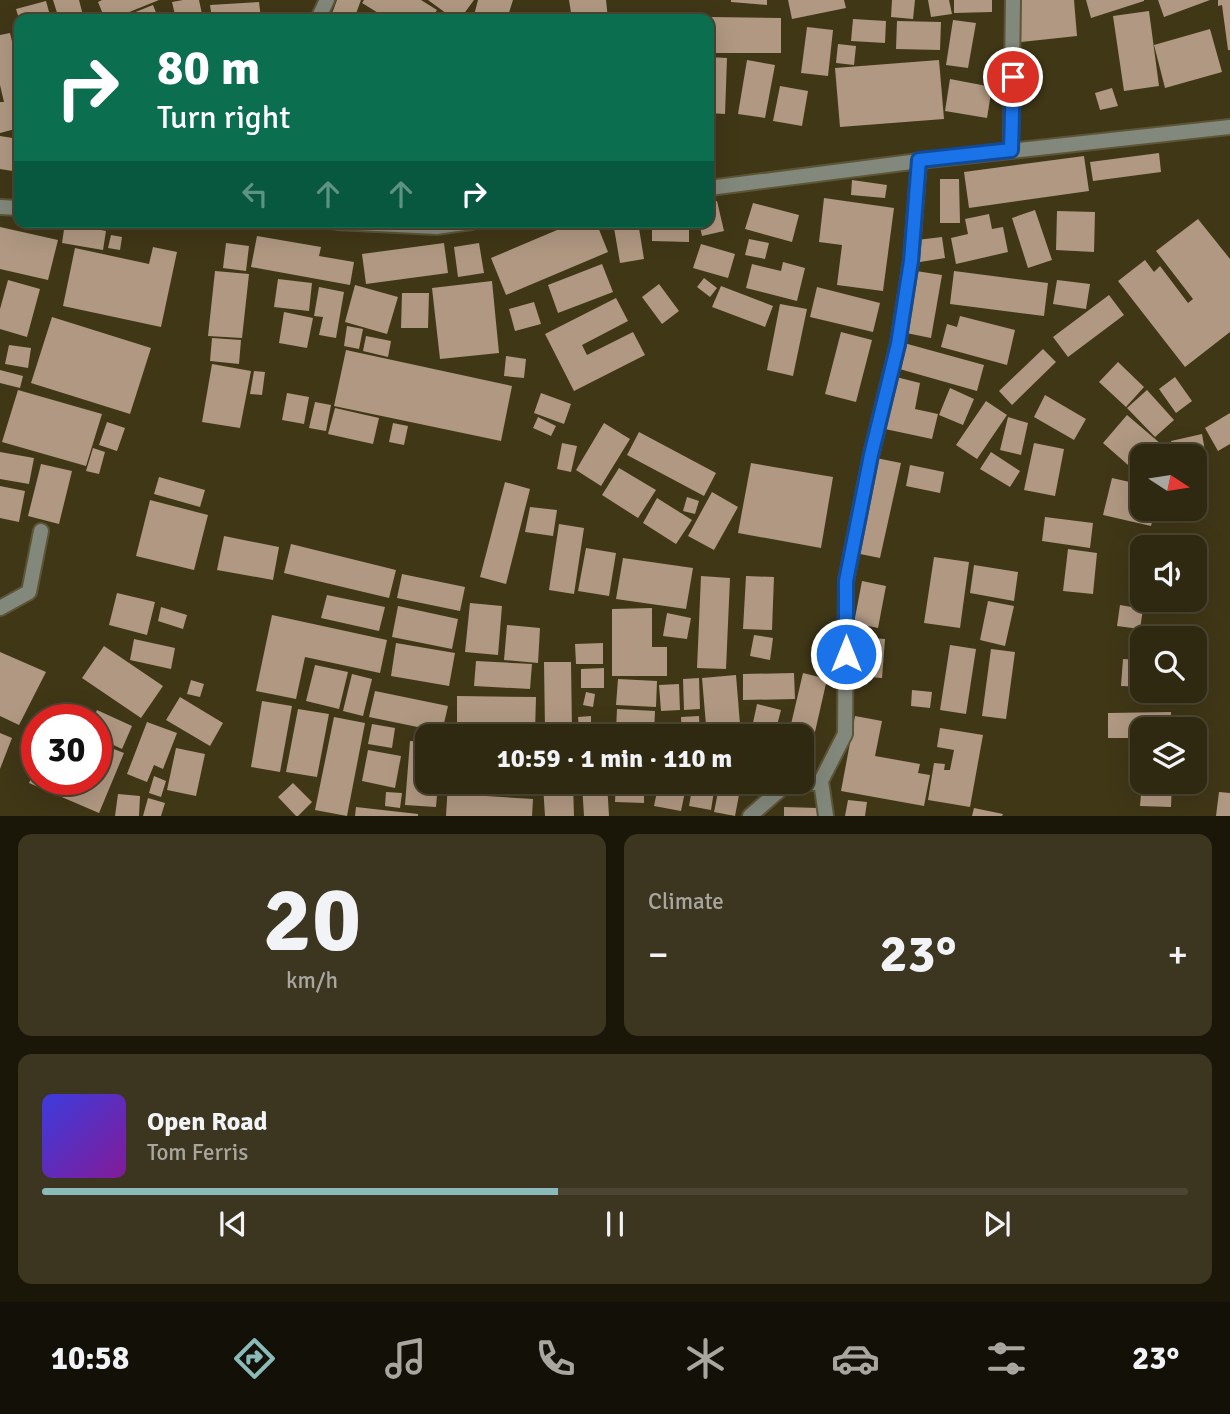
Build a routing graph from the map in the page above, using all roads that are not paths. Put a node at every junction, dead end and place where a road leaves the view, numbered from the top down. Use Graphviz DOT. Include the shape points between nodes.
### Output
graph roads {
  1 [pos="1013,0"];
  2 [pos="1230,127"];
  3 [pos="1011,150"];
  4 [pos="919,160"];
  5 [pos="714,187"];
  6 [pos="41,531"];
  7 [pos="0,608"];
  8 [pos="821,781"];
  9 [pos="750,816"];
  10 [pos="826,816"];
  1 -- 3 [label="street"];
  2 -- 3 [label="street"];
  3 -- 4 [label="street"];
  4 -- 5 [label="street"];
  4 -- 8 [label="street" via="911,261 898,344 846,581 845,734"];
  6 -- 7 [label="street" via="29,592"];
  8 -- 9 [label="street" via="782,788"];
  8 -- 10 [label="street"];
}
